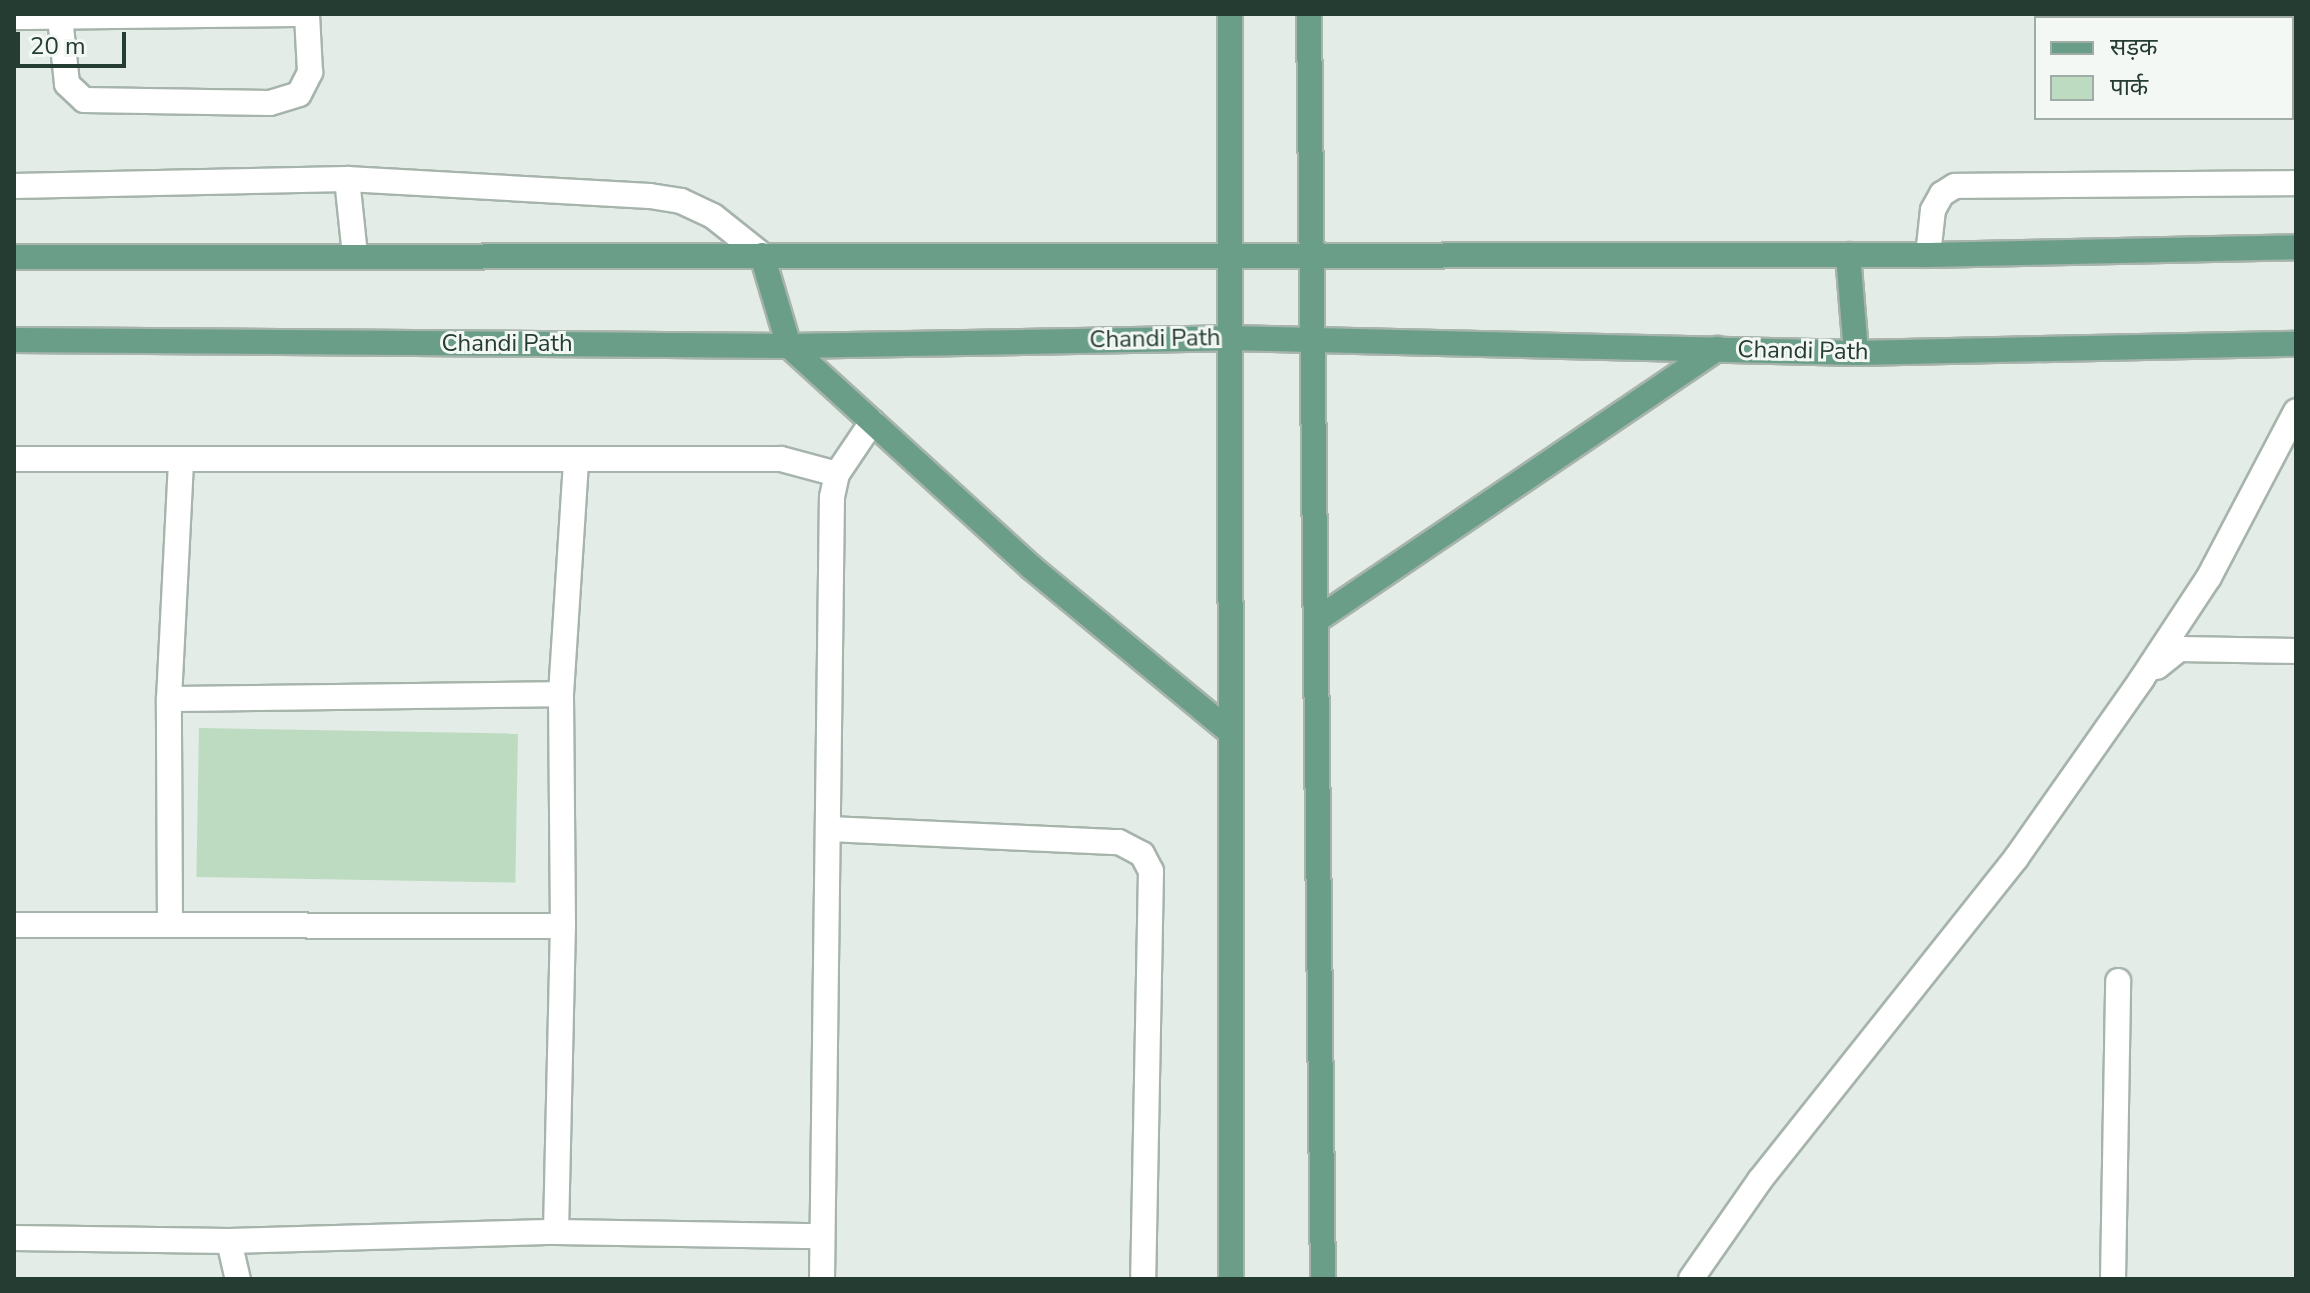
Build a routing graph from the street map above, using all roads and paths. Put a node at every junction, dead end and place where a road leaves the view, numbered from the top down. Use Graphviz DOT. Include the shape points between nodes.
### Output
graph roads {
  1 [pos="1230,14"];
  2 [pos="1309,14"];
  3 [pos="307,15"];
  4 [pos="14,17"];
  5 [pos="60,17"];
  6 [pos="347,179"];
  7 [pos="2296,183"];
  8 [pos="14,186"];
  9 [pos="2296,247"];
  10 [pos="355,255"];
  11 [pos="762,255"];
  12 [pos="1230,255"];
  13 [pos="1309,255"];
  14 [pos="1848,255"];
  15 [pos="1928,255"];
  16 [pos="14,257"];
  17 [pos="1230,338"];
  18 [pos="1309,339"];
  19 [pos="14,340"];
  20 [pos="2296,344"];
  21 [pos="789,346"];
  22 [pos="1717,349"];
  23 [pos="1856,353"];
  24 [pos="2293,421"];
  25 [pos="872,422"];
  26 [pos="14,459"];
  27 [pos="181,460"];
  28 [pos="576,462"];
  29 [pos="837,474"];
  30 [pos="1318,619"];
  31 [pos="2296,651"];
  32 [pos="2141,680"];
  33 [pos="561,694"];
  34 [pos="169,699"];
  35 [pos="1230,732"];
  36 [pos="829,829"];
  37 [pos="170,922"];
  38 [pos="14,925"];
  39 [pos="563,926"];
  40 [pos="2118,981"];
  41 [pos="556,1232"];
  42 [pos="821,1236"];
  43 [pos="14,1238"];
  44 [pos="229,1241"];
  45 [pos="238,1279"];
  46 [pos="822,1279"];
  47 [pos="1143,1279"];
  48 [pos="1231,1279"];
  49 [pos="1323,1279"];
  50 [pos="1691,1279"];
  51 [pos="2113,1279"];
  1 -- 12 [label="main road"];
  2 -- 13 [label="main road"];
  3 -- 5 [label="street"];
  3 -- 5 [label="street" via="310,72 299,94 270,103 84,100 67,84"];
  4 -- 5 [label="street"];
  6 -- 8 [label="street"];
  6 -- 10 [label="street"];
  6 -- 11 [label="street" via="681,201 713,216"];
  7 -- 15 [label="street" via="1955,186 1942,194 1933,210"];
  9 -- 15 [label="main road"];
  10 -- 11 [label="main road"];
  10 -- 16 [label="main road"];
  11 -- 12 [label="main road"];
  11 -- 21 [label="main road"];
  12 -- 13 [label="main road"];
  12 -- 17 [label="main road"];
  13 -- 14 [label="main road"];
  13 -- 18 [label="main road"];
  14 -- 15 [label="main road"];
  14 -- 23 [label="main road"];
  17 -- 18 [label="main road, Chandi Path"];
  17 -- 21 [label="main road, Chandi Path"];
  17 -- 35 [label="main road"];
  18 -- 22 [label="main road, Chandi Path"];
  18 -- 30 [label="main road"];
  19 -- 21 [label="main road, Chandi Path"];
  20 -- 23 [label="main road, Chandi Path"];
  21 -- 25 [label="main road"];
  22 -- 23 [label="main road, Chandi Path"];
  22 -- 30 [label="main road"];
  24 -- 32 [label="street" via="2209,577"];
  25 -- 29 [label="street"];
  25 -- 35 [label="main road" via="1032,568"];
  26 -- 27 [label="street"];
  27 -- 28 [label="street"];
  27 -- 34 [label="street"];
  28 -- 29 [label="street" via="781,459"];
  28 -- 33 [label="street"];
  29 -- 36 [label="street" via="832,497"];
  30 -- 49 [label="main road"];
  31 -- 32 [label="street" via="2179,649"];
  32 -- 50 [label="street" via="2016,858 1760,1180"];
  33 -- 34 [label="street"];
  33 -- 39 [label="street"];
  34 -- 37 [label="street"];
  35 -- 48 [label="main road"];
  36 -- 42 [label="street"];
  36 -- 47 [label="street" via="1119,842 1142,854 1151,871"];
  37 -- 38 [label="street"];
  37 -- 39 [label="street"];
  39 -- 41 [label="street"];
  40 -- 51 [label="street"];
  41 -- 42 [label="street"];
  41 -- 44 [label="street"];
  42 -- 46 [label="street"];
  43 -- 44 [label="street"];
  44 -- 45 [label="street"];
}
